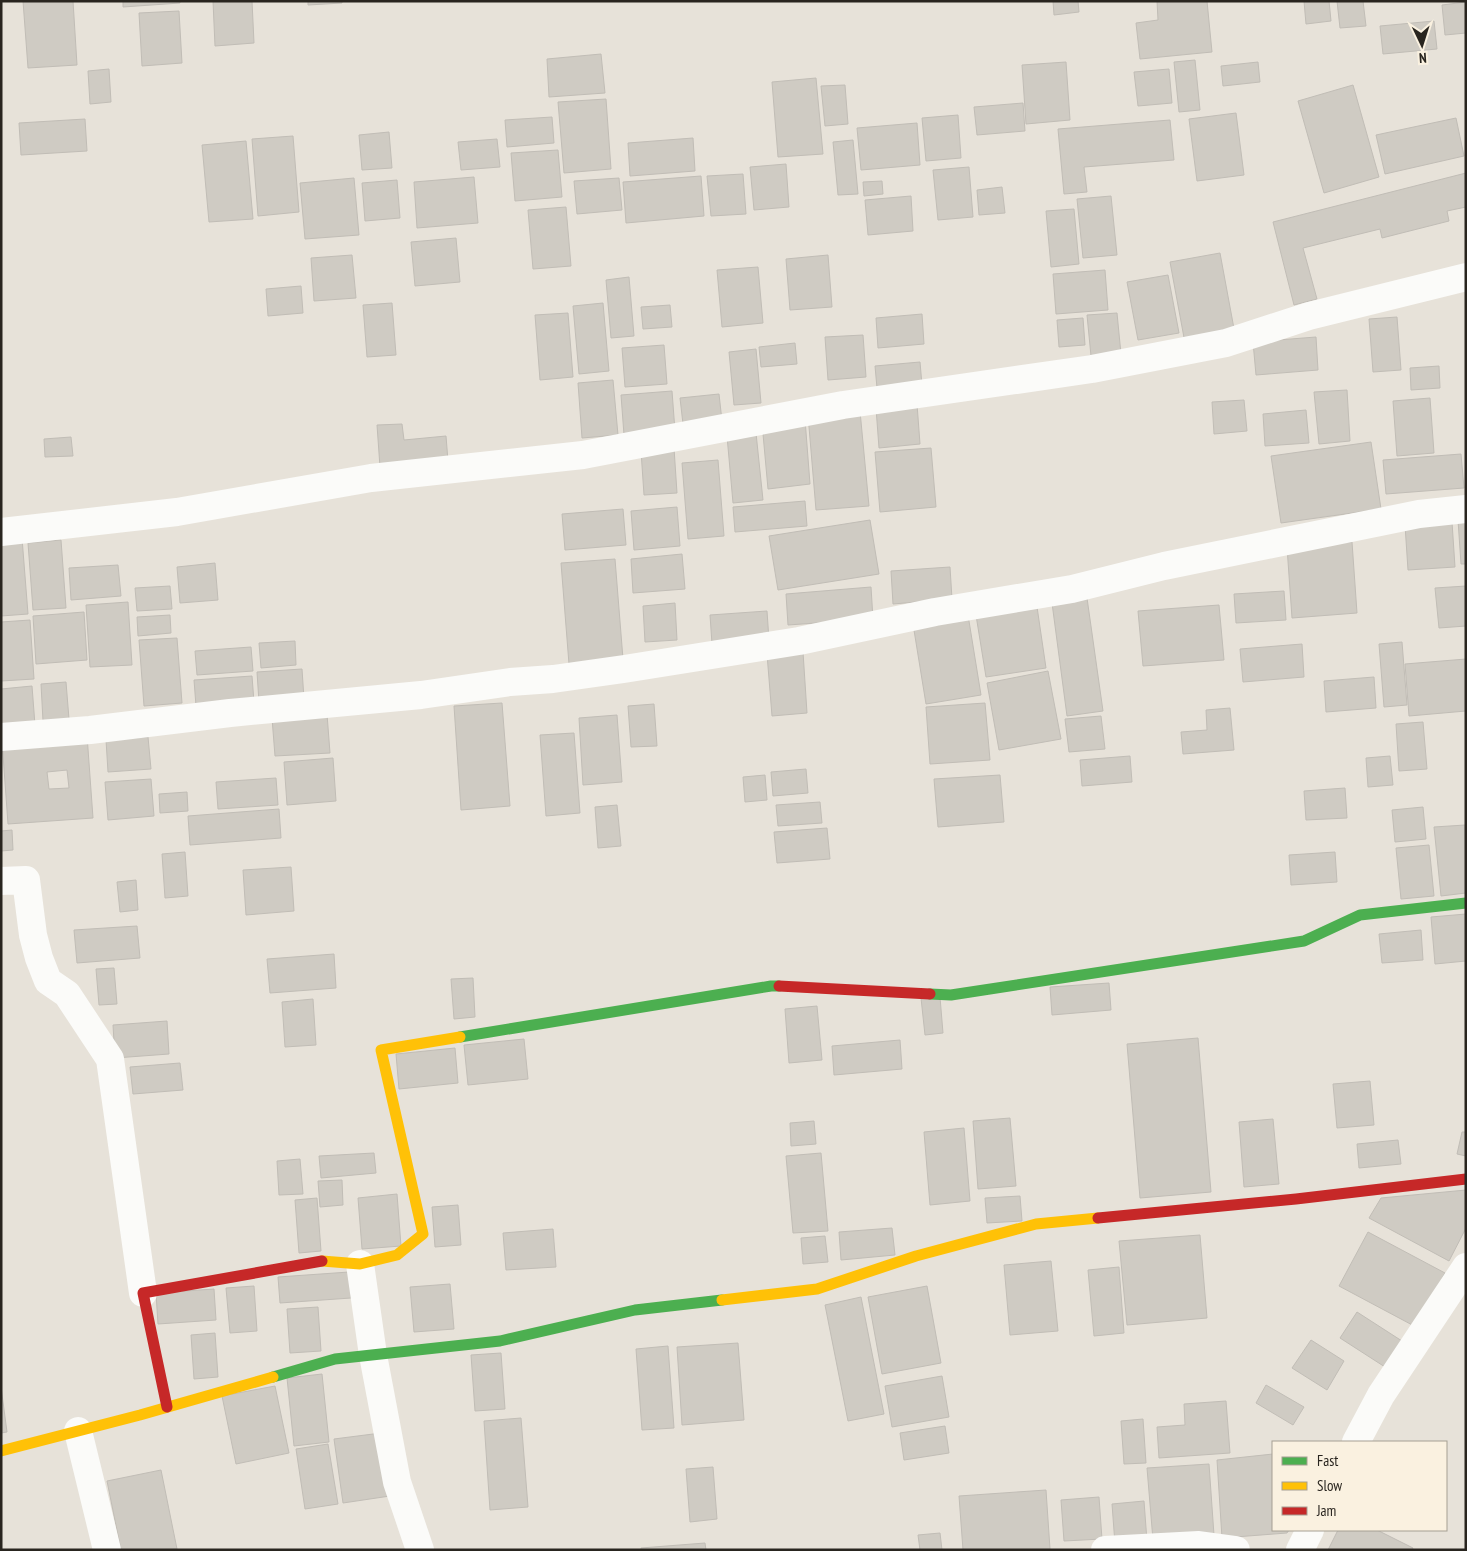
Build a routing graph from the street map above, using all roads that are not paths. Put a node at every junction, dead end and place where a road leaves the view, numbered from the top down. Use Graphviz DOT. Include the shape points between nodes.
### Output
graph roads {
  1 [pos="1466,277"];
  2 [pos="1466,509"];
  3 [pos="1,532"];
  4 [pos="1,737"];
  5 [pos="1,881"];
  6 [pos="1466,904"];
  7 [pos="1466,1178"];
  8 [pos="360,1264"];
  9 [pos="1466,1267"];
  10 [pos="143,1293"];
  11 [pos="373,1355"];
  12 [pos="168,1407"];
  13 [pos="78,1431"];
  14 [pos="1357,1441"];
  15 [pos="1,1452"];
  16 [pos="1310,1531"];
  17 [pos="107,1550"];
  18 [pos="420,1550"];
  19 [pos="1105,1550"];
  20 [pos="1236,1550"];
  21 [pos="1300,1550"];
  1 -- 3 [label="street" via="1309,316 1226,343 1092,370 844,405 582,455 371,478 177,512"];
  2 -- 4 [label="street" via="1419,514 1164,566 1072,589 935,612 798,641 624,669 421,695"];
  5 -- 10 [label="street" via="26,880 33,935 48,981 67,994 110,1058"];
  6 -- 8 [label="street" via="1360,915 1304,941 951,995 771,986 381,1050 423,1234 397,1255"];
  7 -- 11 [label="street" via="1296,1199 1036,1224 916,1256 817,1289 635,1310 500,1342"];
  8 -- 10 [label="street" via="322,1261"];
  8 -- 11 [label="street"];
  9 -- 14 [label="street" via="1381,1395"];
  10 -- 12 [label="street"];
  11 -- 12 [label="street" via="335,1359"];
  11 -- 18 [label="street" via="397,1482"];
  12 -- 13 [label="street"];
  13 -- 15 [label="street"];
  13 -- 17 [label="street"];
  16 -- 21 [label="street"];
  19 -- 20 [label="street" via="1199,1545"];
}
